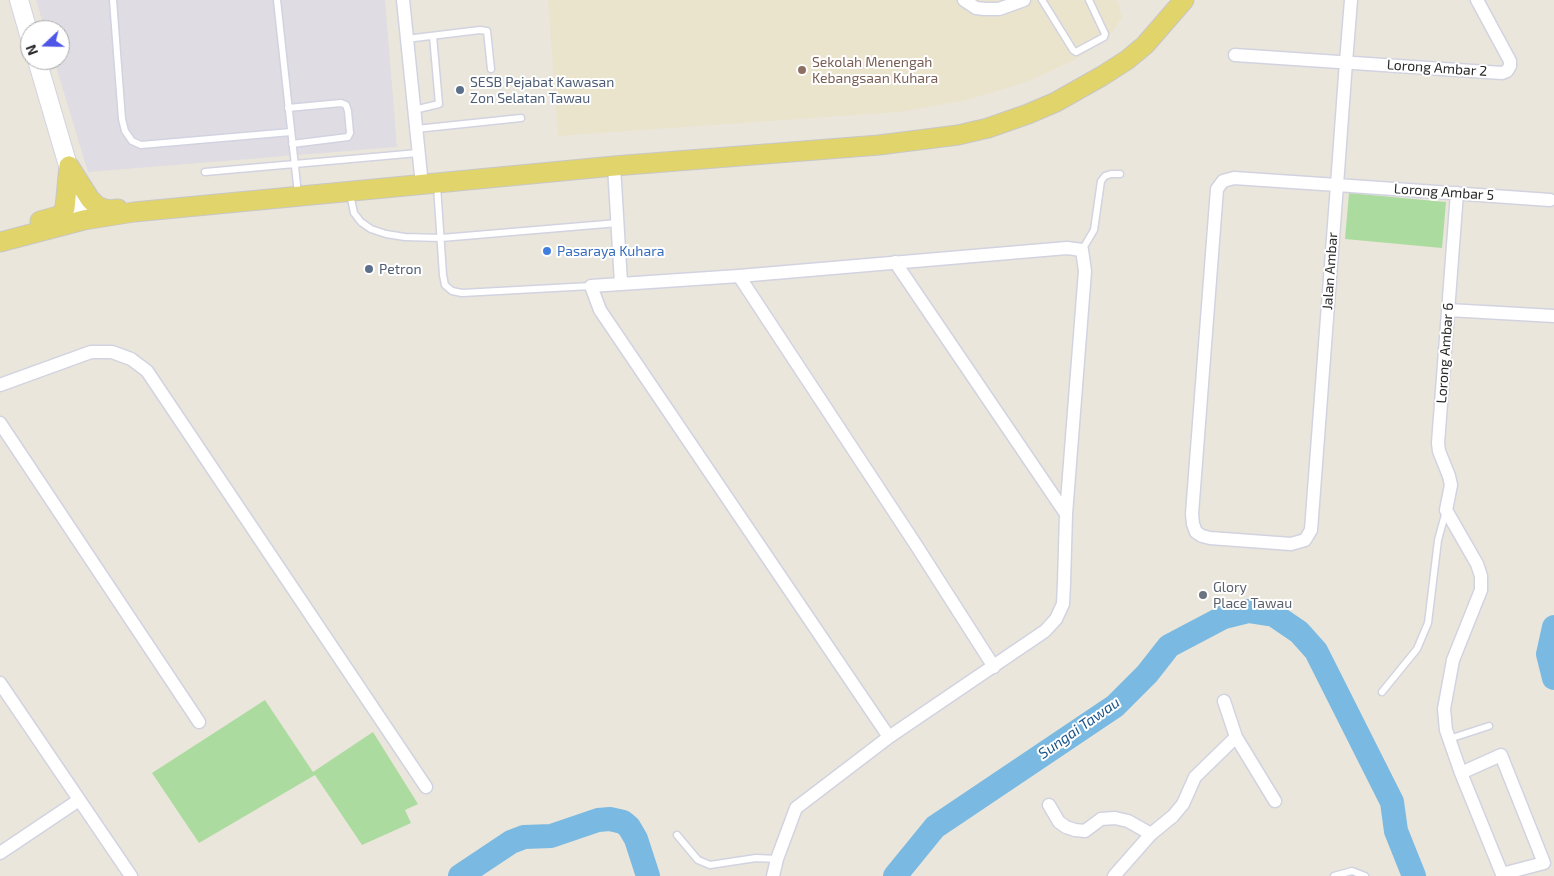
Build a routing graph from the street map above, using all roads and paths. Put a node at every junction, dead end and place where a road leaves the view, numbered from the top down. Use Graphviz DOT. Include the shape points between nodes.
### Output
graph roads {
  1 [pos="19,0"];
  2 [pos="113,0"];
  3 [pos="277,0"];
  4 [pos="403,0"];
  5 [pos="964,0"];
  6 [pos="1024,0"];
  7 [pos="1042,0"];
  8 [pos="1089,0"];
  9 [pos="1184,0"];
  10 [pos="1352,0"];
  11 [pos="1477,0"];
  12 [pos="25,20"];
  13 [pos="433,36"];
  14 [pos="406,39"];
  15 [pos="1235,55"];
  16 [pos="1346,62"];
  17 [pos="40,70"];
  18 [pos="491,70"];
  19 [pos="288,108"];
  20 [pos="414,110"];
  21 [pos="520,118"];
  22 [pos="416,129"];
  23 [pos="291,132"];
  24 [pos="292,144"];
  25 [pos="418,153"];
  26 [pos="295,164"];
  27 [pos="68,166"];
  28 [pos="614,166"];
  29 [pos="205,172"];
  30 [pos="1120,174"];
  31 [pos="429,184"];
  32 [pos="1337,185"];
  33 [pos="349,191"];
  34 [pos="1457,193"];
  35 [pos="298,195"];
  36 [pos="1550,200"];
  37 [pos="134,212"];
  38 [pos="84,220"];
  39 [pos="618,223"];
  40 [pos="0,233"];
  41 [pos="441,238"];
  42 [pos="0,242"];
  43 [pos="1082,250"];
  44 [pos="895,262"];
  45 [pos="739,276"];
  46 [pos="621,284"];
  47 [pos="591,286"];
  48 [pos="1448,310"];
  49 [pos="1554,316"];
  50 [pos="0,385"];
  51 [pos="0,423"];
  52 [pos="1446,510"];
  53 [pos="1066,514"];
  54 [pos="1305,540"];
  55 [pos="994,667"];
  56 [pos="0,683"];
  57 [pos="1382,692"];
  58 [pos="1224,700"];
  59 [pos="199,722"];
  60 [pos="1489,726"];
  61 [pos="889,737"];
  62 [pos="1236,737"];
  63 [pos="1449,739"];
  64 [pos="1461,773"];
  65 [pos="426,787"];
  66 [pos="78,800"];
  67 [pos="1275,801"];
  68 [pos="1049,805"];
  69 [pos="1151,834"];
  70 [pos="677,835"];
  71 [pos="0,853"];
  72 [pos="777,859"];
  73 [pos="131,876"];
  74 [pos="773,876"];
  75 [pos="1114,876"];
  76 [pos="1334,876"];
  77 [pos="1365,876"];
  1 -- 12 [label="street"];
  2 -- 23 [label="lane" via="122,119 132,141 141,146"];
  3 -- 19 [label="lane"];
  4 -- 14 [label="street"];
  5 -- 6 [label="street" via="976,8 999,9"];
  7 -- 8 [label="lane" via="1076,52 1105,34"];
  9 -- 28 [label="main road" via="1145,45 1127,60 1056,102 988,128 922,141"];
  10 -- 16 [label="street, Jalan Ambar"];
  11 -- 16 [label="street, Lorong Ambar 2" via="1508,55 1510,66 1507,71"];
  13 -- 14 [label="lane"];
  13 -- 18 [label="lane" via="487,31"];
  13 -- 20 [label="lane" via="439,104"];
  14 -- 20 [label="street"];
  15 -- 16 [label="street"];
  16 -- 32 [label="street, Jalan Ambar"];
  17 -- 27 [label="street"];
  19 -- 23 [label="lane"];
  19 -- 24 [label="lane" via="341,104 348,110 348,137"];
  20 -- 22 [label="street"];
  21 -- 22 [label="lane"];
  22 -- 25 [label="street"];
  23 -- 24 [label="lane"];
  24 -- 26 [label="lane"];
  25 -- 26 [label="lane"];
  25 -- 31 [label="street"];
  26 -- 29 [label="lane"];
  26 -- 35 [label="lane"];
  27 -- 37 [label="main road" via="97,206 108,210 126,208"];
  27 -- 38 [label="street"];
  27 -- 40 [label="main road" via="66,203 62,213"];
  28 -- 31 [label="main road"];
  28 -- 39 [label="street"];
  30 -- 43 [label="lane" via="1105,176 1101,181 1094,230"];
  31 -- 33 [label="main road"];
  31 -- 41 [label="lane"];
  32 -- 34 [label="street, Lorong Ambar 5"];
  32 -- 54 [label="street, Jalan Ambar" via="1311,530"];
  32 -- 54 [label="street, Lorong Ambar 5" via="1234,178 1223,181 1217,189 1192,524 1196,532 1210,538 1291,544"];
  33 -- 35 [label="main road"];
  33 -- 41 [label="lane" via="354,213 371,229 405,237"];
  34 -- 36 [label="street, Lorong Ambar 5"];
  34 -- 48 [label="street, Lorong Ambar 6"];
  35 -- 37 [label="main road"];
  37 -- 38 [label="main road"];
  38 -- 42 [label="main road"];
  39 -- 41 [label="lane"];
  39 -- 46 [label="street"];
  41 -- 47 [label="lane" via="445,286 452,291"];
  43 -- 44 [label="street" via="1067,248"];
  43 -- 53 [label="street" via="1085,271"];
  44 -- 45 [label="street"];
  44 -- 53 [label="street"];
  45 -- 46 [label="street"];
  45 -- 55 [label="street"];
  46 -- 47 [label="street"];
  47 -- 61 [label="street" via="600,310"];
  48 -- 49 [label="street"];
  48 -- 52 [label="street, Lorong Ambar 6" via="1438,443 1451,485"];
  50 -- 65 [label="street" via="91,352 112,352 132,360 147,371"];
  51 -- 59 [label="street"];
  52 -- 57 [label="lane" via="1438,540 1428,623 1417,649"];
  52 -- 63 [label="street" via="1477,564 1481,590 1451,668 1444,709"];
  53 -- 55 [label="street" via="1062,604 1056,619 1045,632"];
  55 -- 61 [label="street"];
  56 -- 66 [label="street"];
  58 -- 62 [label="street"];
  60 -- 63 [label="lane"];
  61 -- 72 [label="street" via="796,808"];
  62 -- 67 [label="street"];
  62 -- 69 [label="street" via="1196,777 1173,816"];
  63 -- 64 [label="street"];
  64 -- 64 [label="street" via="1501,755 1544,863 1502,874"];
  66 -- 71 [label="street"];
  66 -- 73 [label="street"];
  68 -- 69 [label="street" via="1059,822 1075,830 1085,830 1101,820 1115,818 1128,821"];
  69 -- 75 [label="street"];
  70 -- 72 [label="lane" via="698,860 710,865 756,858"];
  72 -- 74 [label="street"];
  76 -- 77 [label="lane" via="1352,871"];
}
